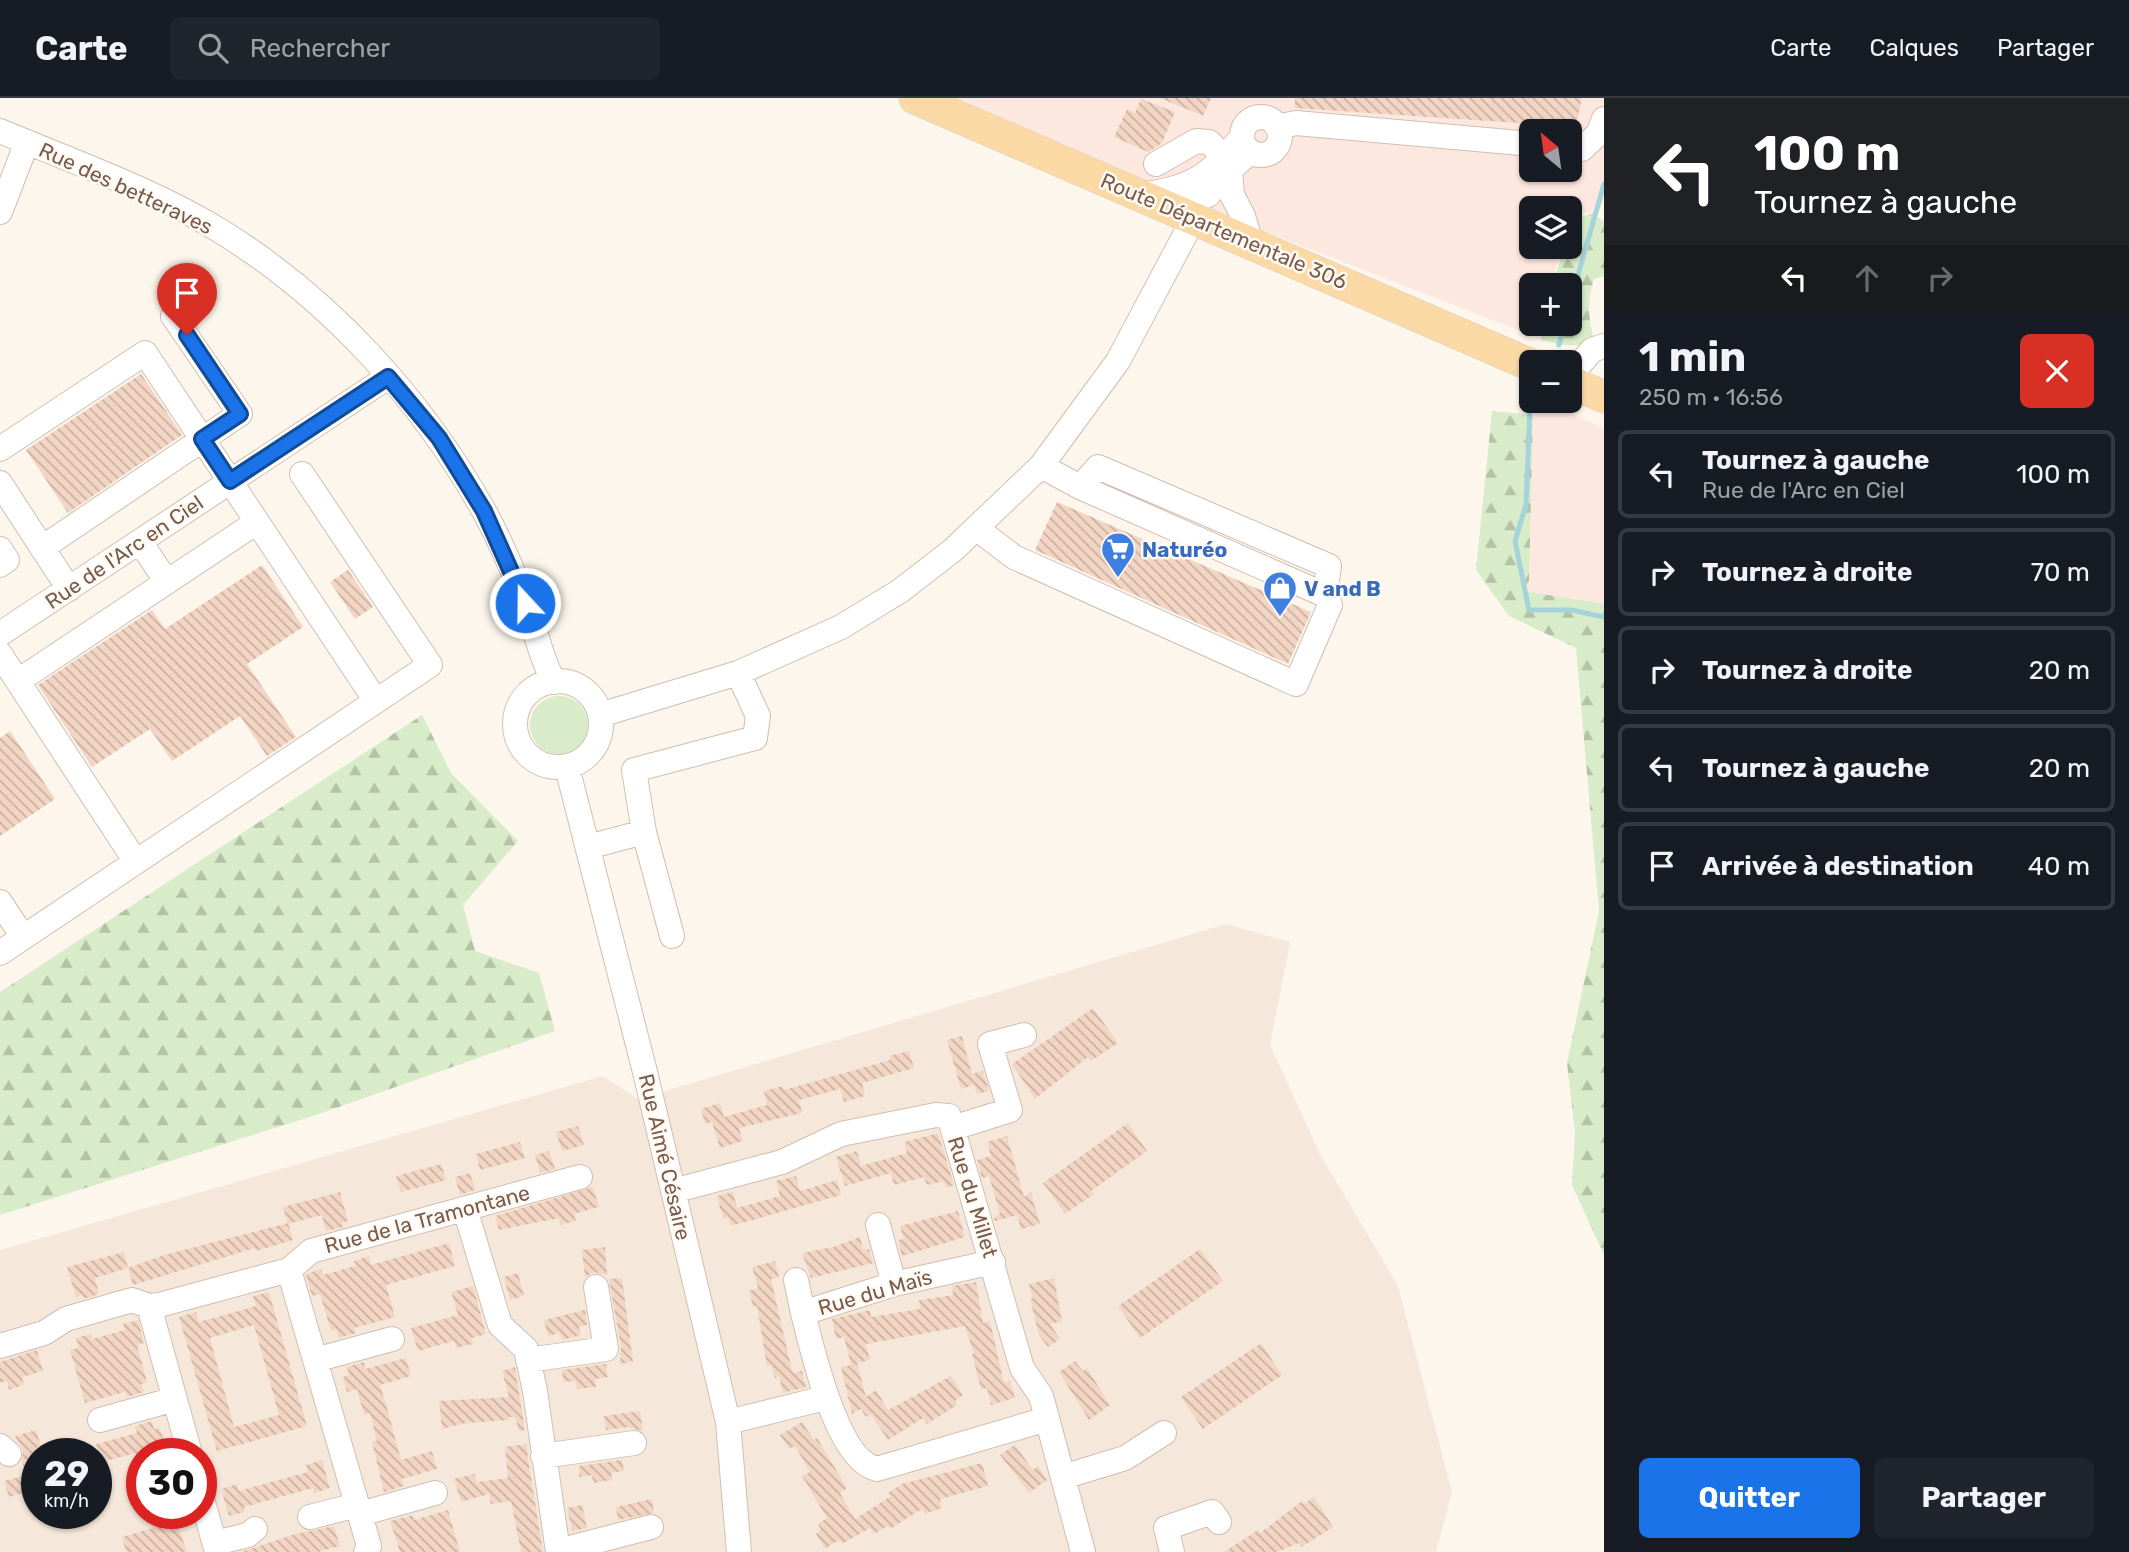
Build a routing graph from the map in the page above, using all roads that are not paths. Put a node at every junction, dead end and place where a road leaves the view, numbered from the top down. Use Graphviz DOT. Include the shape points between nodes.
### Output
graph roads {
  1 [pos="915,98"];
  2 [pos="1270,114"];
  3 [pos="1604,119"];
  4 [pos="0,131"];
  5 [pos="27,142"];
  6 [pos="1519,143"];
  7 [pos="1246,144"];
  8 [pos="1582,149"];
  9 [pos="1156,164"];
  10 [pos="1227,164"];
  11 [pos="1139,195"];
  12 [pos="0,212"];
  13 [pos="1185,214"];
  14 [pos="1250,240"];
  15 [pos="173,316"];
  16 [pos="1604,346"];
  17 [pos="1519,360"];
  18 [pos="1582,363"];
  19 [pos="388,377"];
  20 [pos="1582,385"];
  21 [pos="1604,397"];
  22 [pos="202,439"];
  23 [pos="0,449"];
  24 [pos="1041,466"];
  25 [pos="302,474"];
  26 [pos="230,481"];
  27 [pos="0,483"];
  28 [pos="1080,487"];
  29 [pos="1205,511"];
  30 [pos="257,522"];
  31 [pos="976,528"];
  32 [pos="1186,533"];
  33 [pos="140,542"];
  34 [pos="42,548"];
  35 [pos="0,549"];
  36 [pos="0,565"];
  37 [pos="167,582"];
  38 [pos="69,589"];
  39 [pos="1325,595"];
  40 [pos="0,634"];
  41 [pos="0,654"];
  42 [pos="738,673"];
  43 [pos="18,681"];
  44 [pos="554,682"];
  45 [pos="376,701"];
  46 [pos="600,715"];
  47 [pos="567,767"];
  48 [pos="644,832"];
  49 [pos="587,847"];
  50 [pos="136,862"];
  51 [pos="0,902"];
  52 [pos="672,936"];
  53 [pos="23,937"];
  54 [pos="0,953"];
  55 [pos="1024,1035"];
  56 [pos="953,1128"];
  57 [pos="580,1177"];
  58 [pos="673,1191"];
  59 [pos="466,1209"];
  60 [pos="878,1225"];
  61 [pos="993,1262"];
  62 [pos="289,1270"];
  63 [pos="796,1280"];
  64 [pos="894,1284"];
  65 [pos="596,1287"];
  66 [pos="149,1306"];
  67 [pos="803,1313"];
  68 [pos="392,1339"];
  69 [pos="0,1346"];
  70 [pos="315,1360"];
  71 [pos="528,1360"];
  72 [pos="825,1398"];
  73 [pos="175,1399"];
  74 [pos="1047,1419"];
  75 [pos="100,1420"];
  76 [pos="728,1422"];
  77 [pos="1164,1433"];
  78 [pos="186,1438"];
  79 [pos="634,1443"];
  80 [pos="543,1456"];
  81 [pos="1063,1476"];
  82 [pos="435,1493"];
  83 [pos="358,1509"];
  84 [pos="310,1517"];
  85 [pos="1219,1522"];
  86 [pos="651,1527"];
  87 [pos="211,1529"];
  88 [pos="255,1529"];
  89 [pos="216,1548"];
  90 [pos="366,1552"];
  91 [pos="558,1552"];
  92 [pos="739,1552"];
  93 [pos="1083,1552"];
  94 [pos="1172,1552"];
  1 -- 11 [label="main road, Route Départementale 306"];
  2 -- 6 [label="street" via="1296,123"];
  2 -- 7 [label="street" via="1248,122"];
  2 -- 7 [label="street" via="1279,139 1274,149 1263,154"];
  3 -- 8 [label="street" via="1598,134"];
  4 -- 5 [label="street, Rue des betteraves"];
  5 -- 12 [label="street"];
  5 -- 19 [label="street, Rue des betteraves" via="221,231 299,288 341,325"];
  7 -- 10 [label="street"];
  9 -- 10 [label="street" via="1196,141 1209,142"];
  10 -- 11 [label="street" via="1173,191"];
  10 -- 13 [label="street" via="1209,195"];
  10 -- 14 [label="street" via="1232,195"];
  11 -- 13 [label="main road, Route Départementale 306"];
  13 -- 14 [label="main road, Route Départementale 306"];
  13 -- 24 [label="street" via="1118,361"];
  14 -- 17 [label="main road, Route Départementale 306"];
  15 -- 22 [label="street" via="240,414"];
  16 -- 18 [label="street" via="1592,350"];
  19 -- 26 [label="street, Rue de l'Arc en Ciel"];
  19 -- 44 [label="street, Rue des betteraves" via="439,438 484,511 510,564"];
  20 -- 21 [label="main road"];
  22 -- 23 [label="street" via="145,353"];
  22 -- 26 [label="street"];
  22 -- 34 [label="street"];
  24 -- 28 [label="street"];
  24 -- 31 [label="street"];
  25 -- 45 [label="street" via="430,665"];
  26 -- 30 [label="street"];
  26 -- 33 [label="street, Rue de l'Arc en Ciel"];
  27 -- 34 [label="street"];
  28 -- 29 [label="street" via="1098,467"];
  28 -- 32 [label="street"];
  29 -- 32 [label="street" via="1206,524"];
  29 -- 39 [label="street" via="1329,566"];
  30 -- 37 [label="street"];
  30 -- 45 [label="street"];
  31 -- 39 [label="street" via="1014,557 1296,684 1330,605"];
  31 -- 42 [label="street" via="900,591 841,627"];
  32 -- 39 [label="street"];
  33 -- 37 [label="street"];
  33 -- 38 [label="street, Rue de l'Arc en Ciel"];
  34 -- 38 [label="street"];
  35 -- 36 [label="street" via="8,560"];
  37 -- 43 [label="street"];
  38 -- 40 [label="street, Rue de l'Arc en Ciel"];
  41 -- 43 [label="street"];
  42 -- 46 [label="street"];
  42 -- 48 [label="street" via="758,716 755,738 634,770"];
  43 -- 50 [label="street"];
  44 -- 46 [label="street" via="580,688 591,696"];
  44 -- 47 [label="street" via="541,685 520,704 516,731 520,744 540,763"];
  45 -- 50 [label="street"];
  46 -- 47 [label="street" via="600,735 594,748"];
  47 -- 49 [label="street, Rue Aimé Césaire"];
  48 -- 49 [label="street"];
  48 -- 52 [label="street"];
  49 -- 58 [label="street, Rue Aimé Césaire"];
  50 -- 53 [label="street"];
  51 -- 53 [label="street"];
  53 -- 54 [label="street"];
  55 -- 56 [label="street" via="990,1044 1010,1110"];
  56 -- 58 [label="street, Rue du Millet" via="949,1116 936,1115 841,1134 782,1162"];
  56 -- 61 [label="street, Rue du Millet"];
  57 -- 59 [label="street, Rue de la Tramontane"];
  58 -- 76 [label="street, Rue Aimé Césaire"];
  59 -- 62 [label="street, Rue de la Tramontane" via="311,1251"];
  59 -- 71 [label="street" via="500,1325 526,1349"];
  60 -- 64 [label="street"];
  61 -- 64 [label="street, Rue du Maïs"];
  61 -- 74 [label="street, Rue du Millet" via="1022,1368 1041,1396"];
  62 -- 66 [label="street, Rue de la Tramontane"];
  62 -- 70 [label="street"];
  63 -- 67 [label="street"];
  64 -- 67 [label="street, Rue du Maïs"];
  65 -- 71 [label="street" via="606,1349"];
  66 -- 69 [label="street, Rue de la Tramontane" via="132,1300 66,1319 44,1333"];
  66 -- 73 [label="street"];
  67 -- 72 [label="street, Rue du Maïs"];
  68 -- 70 [label="street"];
  70 -- 83 [label="street"];
  71 -- 80 [label="street"];
  72 -- 74 [label="street, Rue du Maïs" via="857,1459 877,1469"];
  72 -- 76 [label="street"];
  73 -- 75 [label="street"];
  73 -- 78 [label="street"];
  74 -- 81 [label="street, Rue du Millet"];
  76 -- 92 [label="street, Rue Aimé Césaire"];
  77 -- 81 [label="street" via="1125,1458"];
  79 -- 80 [label="street"];
  80 -- 91 [label="street"];
  81 -- 93 [label="street, Rue du Millet"];
  82 -- 83 [label="street"];
  83 -- 84 [label="street"];
  83 -- 90 [label="street" via="369,1546"];
  85 -- 94 [label="street" via="1212,1512 1166,1528"];
  86 -- 91 [label="street"];
  87 -- 89 [label="street"];
  88 -- 89 [label="street"];
}
